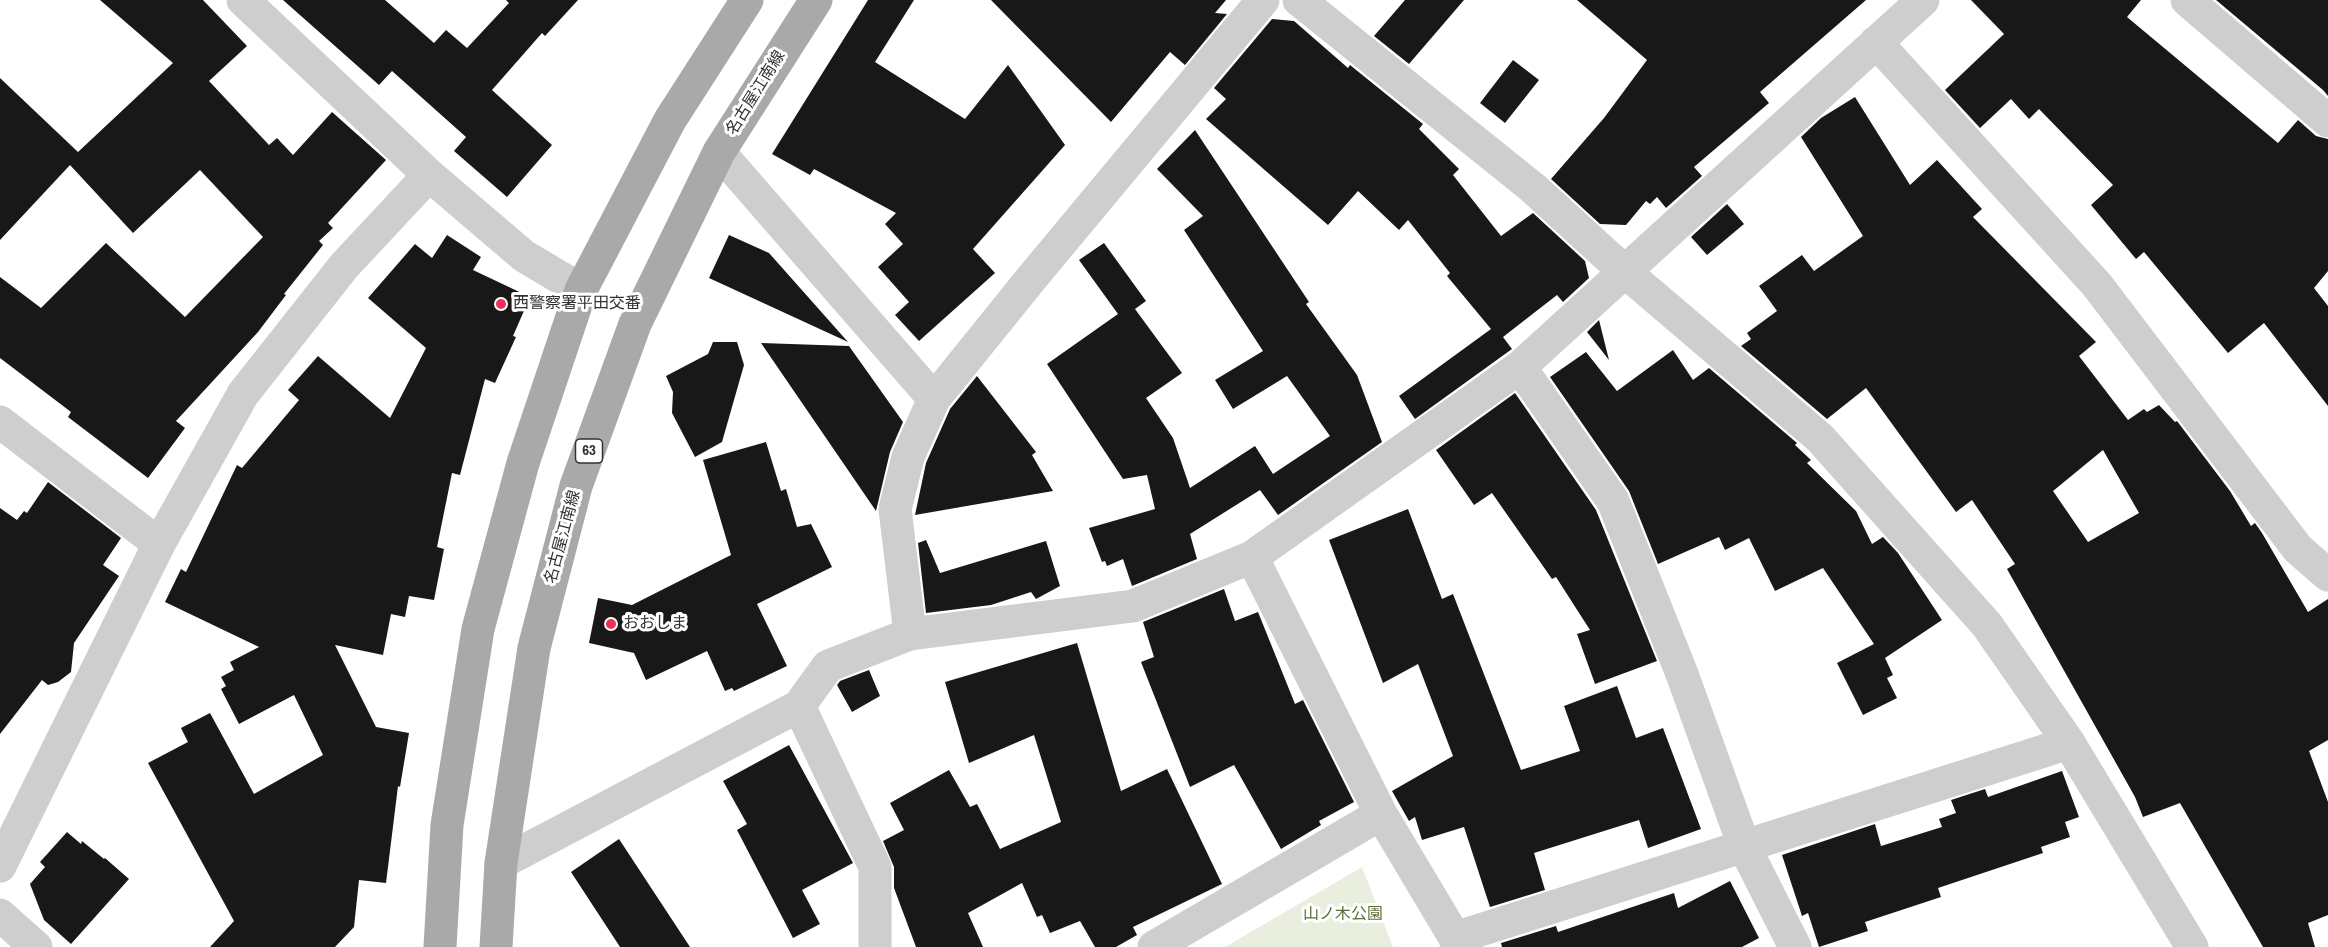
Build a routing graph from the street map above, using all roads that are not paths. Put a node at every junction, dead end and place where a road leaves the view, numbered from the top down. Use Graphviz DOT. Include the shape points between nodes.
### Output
graph roads {
  1 [pos="747,0"];
  2 [pos="816,0"];
  3 [pos="1263,0"];
  4 [pos="1299,0"];
  5 [pos="1923,0"];
  6 [pos="2187,0"];
  7 [pos="256,4"];
  8 [pos="1876,42"];
  9 [pos="2328,121"];
  10 [pos="719,152"];
  11 [pos="429,176"];
  12 [pos="1624,271"];
  13 [pos="581,290"];
  14 [pos="1520,367"];
  15 [pos="934,399"];
  16 [pos="0,422"];
  17 [pos="159,544"];
  18 [pos="1252,557"];
  19 [pos="2328,575"];
  20 [pos="910,634"];
  21 [pos="799,706"];
  22 [pos="2069,743"];
  23 [pos="1381,814"];
  24 [pos="1744,846"];
  25 [pos="501,862"];
  26 [pos="0,866"];
  27 [pos="0,915"];
  28 [pos="1456,942"];
  29 [pos="36,947"];
  30 [pos="440,947"];
  31 [pos="496,947"];
  32 [pos="875,947"];
  33 [pos="1154,947"];
  34 [pos="1795,947"];
  35 [pos="2192,947"];
  1 -- 13 [label="main road" via="670,120"];
  2 -- 10 [label="main road, 名古屋江南線 / 63"];
  3 -- 15 [label="street"];
  4 -- 12 [label="street" via="1533,188"];
  5 -- 8 [label="street"];
  6 -- 9 [label="street"];
  7 -- 11 [label="street"];
  8 -- 12 [label="street"];
  8 -- 19 [label="street" via="2097,285 2298,549"];
  10 -- 15 [label="street"];
  10 -- 25 [label="main road, 名古屋江南線 / 63" via="635,324 576,486 534,648"];
  11 -- 13 [label="street" via="524,256"];
  11 -- 17 [label="street" via="345,266 243,394"];
  12 -- 14 [label="street"];
  12 -- 22 [label="street" via="1820,438 1987,625"];
  13 -- 30 [label="main road" via="523,463 478,629 447,825"];
  14 -- 18 [label="street"];
  14 -- 24 [label="street" via="1613,501 1683,674"];
  15 -- 20 [label="street" via="908,457 895,509"];
  16 -- 17 [label="street"];
  17 -- 26 [label="street"];
  18 -- 20 [label="street" via="1133,606"];
  18 -- 23 [label="street"];
  20 -- 21 [label="street" via="828,666"];
  21 -- 25 [label="street"];
  21 -- 32 [label="street" via="875,867"];
  22 -- 24 [label="street"];
  22 -- 35 [label="street"];
  23 -- 28 [label="street"];
  23 -- 33 [label="street"];
  24 -- 28 [label="street"];
  24 -- 34 [label="street"];
  25 -- 31 [label="main road, 名古屋江南線 / 63"];
  27 -- 29 [label="street"];
}
